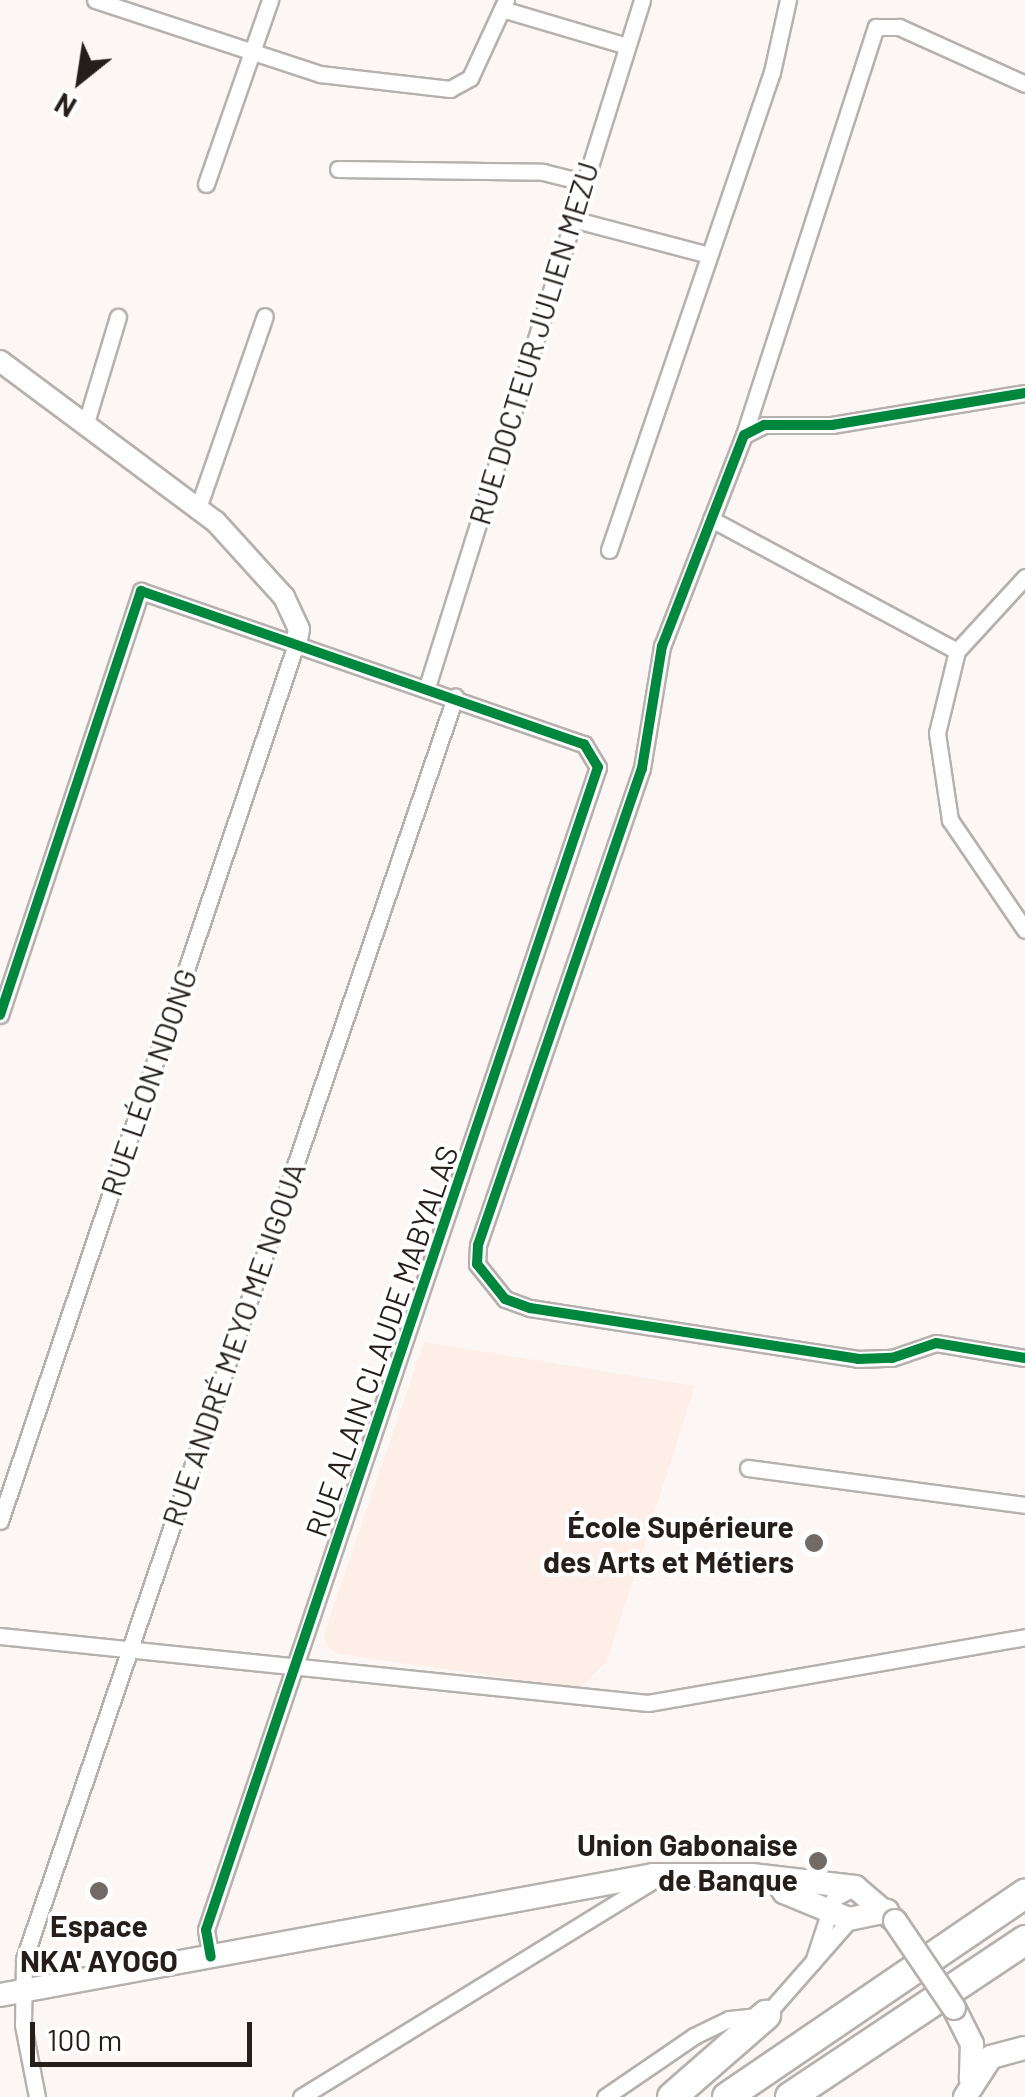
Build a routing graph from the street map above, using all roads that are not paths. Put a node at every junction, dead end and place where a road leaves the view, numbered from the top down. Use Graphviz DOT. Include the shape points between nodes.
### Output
graph roads {
  1 [pos="95,0"];
  2 [pos="270,0"];
  3 [pos="642,0"];
  4 [pos="788,0"];
  5 [pos="504,5"];
  6 [pos="135,6"];
  7 [pos="627,46"];
  8 [pos="254,51"];
  9 [pos="1025,84"];
  10 [pos="338,169"];
  11 [pos="583,182"];
  12 [pos="206,184"];
  13 [pos="572,219"];
  14 [pos="705,254"];
  15 [pos="118,316"];
  16 [pos="264,316"];
  17 [pos="0,361"];
  18 [pos="1025,393"];
  19 [pos="84,426"];
  20 [pos="744,436"];
  21 [pos="198,508"];
  22 [pos="711,520"];
  23 [pos="609,550"];
  24 [pos="1025,577"];
  25 [pos="296,644"];
  26 [pos="957,650"];
  27 [pos="426,687"];
  28 [pos="455,697"];
  29 [pos="1025,930"];
  30 [pos="0,1014"];
  31 [pos="1025,1358"];
  32 [pos="748,1468"];
  33 [pos="1025,1506"];
  34 [pos="0,1520"];
  35 [pos="0,1636"];
  36 [pos="1025,1637"];
  37 [pos="128,1654"];
  38 [pos="298,1670"];
  39 [pos="663,1874"];
  40 [pos="775,1878"];
  41 [pos="858,1889"];
  42 [pos="1025,1894"];
  43 [pos="839,1916"];
  44 [pos="891,1916"];
  45 [pos="1025,1940"];
  46 [pos="211,1957"];
  47 [pos="10,1994"];
  48 [pos="766,2014"];
  49 [pos="960,2017"];
  50 [pos="694,2036"];
  51 [pos="1022,2048"];
  52 [pos="716,2057"];
  53 [pos="968,2088"];
  54 [pos="36,2097"];
  55 [pos="300,2097"];
  56 [pos="605,2097"];
  57 [pos="672,2097"];
  58 [pos="727,2097"];
  59 [pos="790,2097"];
  1 -- 6 [label="street"];
  2 -- 8 [label="street"];
  3 -- 7 [label="street, RUE DOCTEUR JULIEN MEZU"];
  4 -- 14 [label="street" via="772,72"];
  5 -- 7 [label="street"];
  5 -- 8 [label="street" via="470,78 450,89 320,74"];
  6 -- 8 [label="street"];
  7 -- 11 [label="street, RUE DOCTEUR JULIEN MEZU"];
  8 -- 12 [label="street"];
  9 -- 20 [label="street" via="899,28 876,28"];
  10 -- 11 [label="street" via="543,172"];
  11 -- 13 [label="street, RUE DOCTEUR JULIEN MEZU"];
  13 -- 14 [label="street"];
  13 -- 27 [label="street, RUE DOCTEUR JULIEN MEZU"];
  14 -- 23 [label="street" via="693,312"];
  15 -- 19 [label="street"];
  16 -- 21 [label="street"];
  17 -- 19 [label="street"];
  18 -- 20 [label="street" via="832,425 764,425"];
  19 -- 21 [label="street"];
  20 -- 22 [label="street"];
  21 -- 25 [label="street" via="284,596 299,629"];
  22 -- 26 [label="street"];
  22 -- 31 [label="street" via="662,646 642,768 478,1245 477,1264 505,1299 530,1308 858,1360 936,1344"];
  24 -- 26 [label="street"];
  25 -- 27 [label="street"];
  25 -- 30 [label="street" via="141,592"];
  25 -- 34 [label="street, RUE LÉON NDONG"];
  26 -- 29 [label="street" via="937,733 950,820"];
  27 -- 28 [label="street"];
  28 -- 37 [label="street, RUE ANDRÉ MEYO ME NGOUA"];
  28 -- 38 [label="street, RUE ALAIN CLAUDE MABYALAS" via="584,744 598,766"];
  32 -- 33 [label="street"];
  35 -- 37 [label="street"];
  36 -- 38 [label="street" via="648,1703"];
  37 -- 38 [label="street"];
  37 -- 47 [label="street, RUE ANDRÉ MEYO ME NGOUA"];
  38 -- 46 [label="street, RUE ALAIN CLAUDE MABYALAS" via="206,1930"];
  39 -- 40 [label="main road"];
  39 -- 46 [label="main road" via="573,1884"];
  39 -- 55 [label="street"];
  40 -- 41 [label="main road"];
  40 -- 43 [label="main road" via="784,1892"];
  41 -- 43 [label="street"];
  41 -- 43 [label="street" via="837,1894"];
  41 -- 44 [label="main road"];
  42 -- 58 [label="highway"];
  43 -- 44 [label="main road"];
  43 -- 48 [label="street" via="813,1962"];
  44 -- 49 [label="main road, bridge"];
  45 -- 59 [label="highway"];
  46 -- 47 [label="main road"];
  47 -- 54 [label="street, RUE ANDRÉ MEYO ME NGOUA"];
  48 -- 50 [label="street"];
  48 -- 52 [label="highway"];
  49 -- 51 [label="main road" via="995,2044"];
  49 -- 53 [label="main road" via="974,2052"];
  50 -- 52 [label="street"];
  50 -- 56 [label="street"];
  51 -- 53 [label="main road" via="991,2057"];
  52 -- 57 [label="highway"];
}
